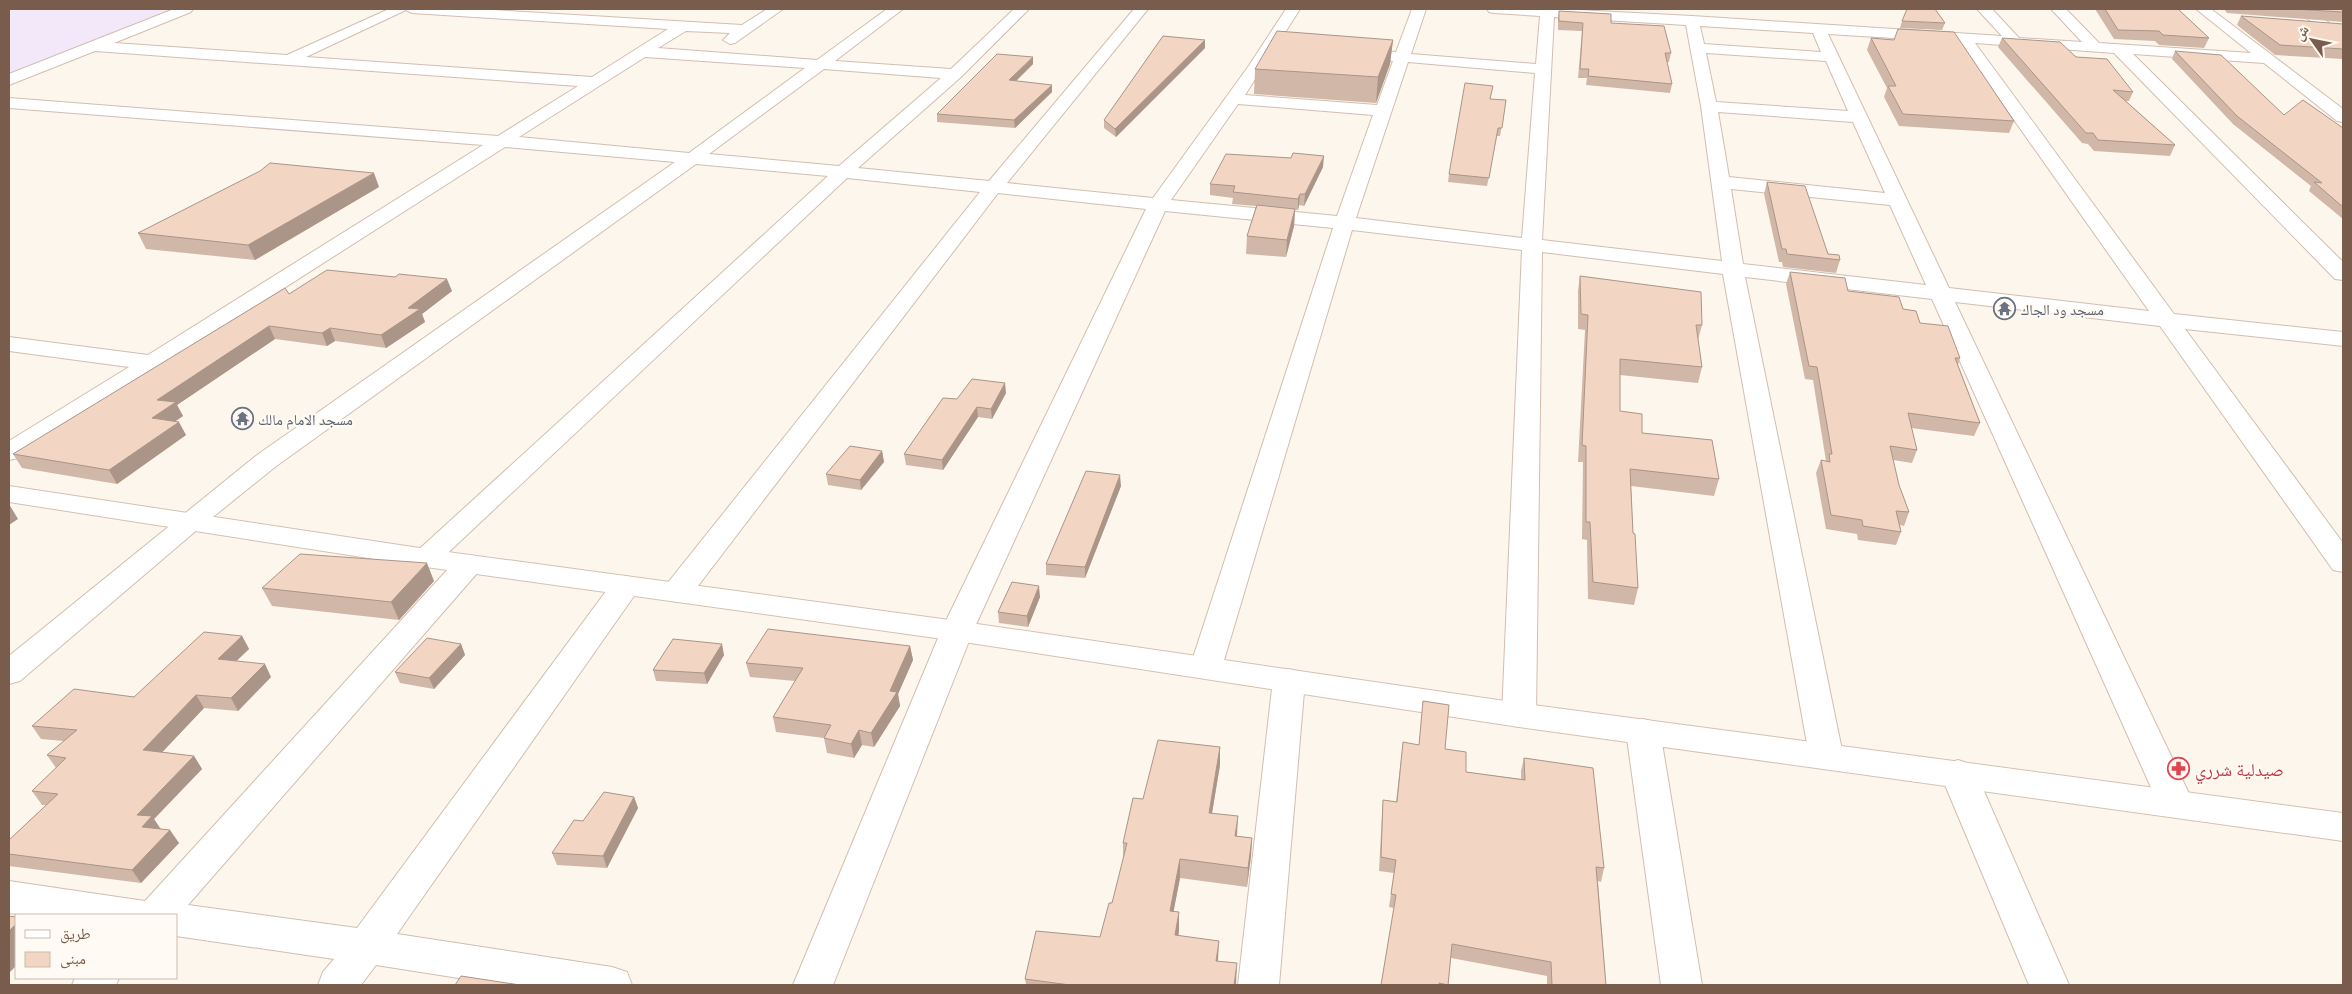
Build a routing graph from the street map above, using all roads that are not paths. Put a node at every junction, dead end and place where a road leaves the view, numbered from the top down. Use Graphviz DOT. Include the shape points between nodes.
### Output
graph roads {
  1 [pos="186,9"];
  2 [pos="400,9"];
  3 [pos="412,9"];
  4 [pos="776,9"];
  5 [pos="896,9"];
  6 [pos="1022,9"];
  7 [pos="1141,9"];
  8 [pos="1293,9"];
  9 [pos="1419,9"];
  10 [pos="1494,9"];
  11 [pos="1984,9"];
  12 [pos="2058,9"];
  13 [pos="2302,9"];
  14 [pos="1547,12"];
  15 [pos="1616,12"];
  16 [pos="2209,14"];
  17 [pos="1876,17"];
  18 [pos="1692,20"];
  19 [pos="2243,20"];
  20 [pos="2299,24"];
  21 [pos="683,26"];
  22 [pos="2326,26"];
  23 [pos="2343,27"];
  24 [pos="1818,28"];
  25 [pos="746,30"];
  26 [pos="1887,32"];
  27 [pos="1963,38"];
  28 [pos="2014,41"];
  29 [pos="92,46"];
  30 [pos="2095,47"];
  31 [pos="1698,48"];
  32 [pos="2118,48"];
  33 [pos="644,52"];
  34 [pos="1373,56"];
  35 [pos="704,57"];
  36 [pos="1830,57"];
  37 [pos="1402,58"];
  38 [pos="289,59"];
  39 [pos="2268,59"];
  40 [pos="818,65"];
  41 [pos="1543,69"];
  42 [pos="954,74"];
  43 [pos="9,80"];
  44 [pos="596,82"];
  45 [pos="1234,99"];
  46 [pos="9,103"];
  47 [pos="1709,106"];
  48 [pos="1383,111"];
  49 [pos="1859,117"];
  50 [pos="2343,117"];
  51 [pos="501,141"];
  52 [pos="693,158"];
  53 [pos="842,172"];
  54 [pos="1721,182"];
  55 [pos="992,189"];
  56 [pos="1898,200"];
  57 [pos="1157,206"];
  58 [pos="1344,223"];
  59 [pos="1532,244"];
  60 [pos="1733,268"];
  61 [pos="2343,274"];
  62 [pos="1942,294"];
  63 [pos="2168,320"];
  64 [pos="2343,339"];
  65 [pos="9,344"];
  66 [pos="152,363"];
  67 [pos="9,452"];
  68 [pos="9,494"];
  69 [pos="188,523"];
  70 [pos="426,558"];
  71 [pos="2343,563"];
  72 [pos="469,564"];
  73 [pos="626,586"];
  74 [pos="678,592"];
  75 [pos="957,631"];
  76 [pos="1206,667"];
  77 [pos="9,673"];
  78 [pos="1289,680"];
  79 [pos="1519,715"];
  80 [pos="1643,731"];
  81 [pos="1826,755"];
  82 [pos="1958,773"];
  83 [pos="2175,802"];
  84 [pos="2340,831"];
  85 [pos="9,897"];
  86 [pos="132,914"];
  87 [pos="157,914"];
  88 [pos="178,920"];
  89 [pos="366,946"];
  90 [pos="338,985"];
  91 [pos="612,985"];
  92 [pos="813,985"];
  93 [pos="1258,985"];
  94 [pos="1682,985"];
  95 [pos="2049,985"];
  1 -- 29 [label="street"];
  2 -- 38 [label="street"];
  3 -- 21 [label="street"];
  4 -- 25 [label="street"];
  5 -- 40 [label="street"];
  6 -- 42 [label="street"];
  7 -- 55 [label="street"];
  8 -- 45 [label="street" via="1278,48"];
  9 -- 37 [label="street"];
  10 -- 14 [label="street"];
  11 -- 28 [label="street"];
  12 -- 30 [label="street"];
  13 -- 22 [label="street"];
  14 -- 15 [label="street"];
  14 -- 41 [label="street"];
  15 -- 18 [label="street"];
  16 -- 19 [label="street"];
  16 -- 39 [label="street"];
  17 -- 26 [label="street"];
  18 -- 24 [label="street"];
  18 -- 31 [label="street"];
  20 -- 22 [label="street"];
  21 -- 25 [label="street"];
  21 -- 33 [label="street"];
  22 -- 23 [label="street"];
  24 -- 26 [label="street"];
  24 -- 36 [label="street"];
  25 -- 35 [label="street"];
  26 -- 27 [label="street"];
  27 -- 28 [label="street"];
  27 -- 63 [label="street"];
  28 -- 30 [label="street"];
  29 -- 38 [label="street"];
  29 -- 43 [label="street"];
  30 -- 32 [label="street"];
  31 -- 36 [label="street"];
  31 -- 47 [label="street"];
  32 -- 39 [label="street"];
  32 -- 61 [label="street"];
  33 -- 35 [label="street"];
  33 -- 44 [label="street"];
  34 -- 37 [label="street"];
  35 -- 40 [label="street"];
  36 -- 49 [label="street"];
  37 -- 41 [label="street"];
  37 -- 48 [label="street"];
  38 -- 44 [label="street"];
  39 -- 50 [label="street"];
  40 -- 42 [label="street"];
  40 -- 52 [label="street"];
  41 -- 59 [label="street"];
  42 -- 53 [label="street"];
  44 -- 51 [label="street"];
  45 -- 48 [label="street"];
  45 -- 57 [label="street"];
  46 -- 51 [label="street"];
  47 -- 49 [label="street"];
  47 -- 54 [label="street"];
  48 -- 58 [label="street"];
  49 -- 56 [label="street"];
  51 -- 52 [label="street"];
  51 -- 66 [label="street"];
  52 -- 53 [label="street"];
  52 -- 69 [label="street" via="266,461"];
  53 -- 55 [label="street"];
  53 -- 70 [label="street"];
  54 -- 56 [label="street"];
  54 -- 60 [label="street"];
  55 -- 57 [label="street"];
  55 -- 74 [label="street"];
  56 -- 62 [label="street"];
  57 -- 58 [label="street"];
  57 -- 75 [label="street"];
  58 -- 59 [label="street"];
  58 -- 76 [label="street"];
  59 -- 60 [label="street"];
  59 -- 79 [label="street"];
  60 -- 62 [label="street"];
  60 -- 81 [label="street"];
  62 -- 63 [label="street"];
  62 -- 83 [label="street"];
  63 -- 64 [label="street"];
  63 -- 71 [label="street"];
  65 -- 66 [label="street"];
  66 -- 67 [label="street"];
  68 -- 69 [label="street"];
  69 -- 70 [label="street"];
  69 -- 77 [label="street"];
  70 -- 72 [label="street"];
  72 -- 73 [label="street"];
  72 -- 87 [label="street"];
  73 -- 74 [label="street"];
  73 -- 89 [label="street"];
  74 -- 75 [label="street"];
  75 -- 76 [label="street"];
  75 -- 92 [label="street"];
  76 -- 78 [label="street"];
  78 -- 79 [label="street"];
  78 -- 93 [label="street"];
  79 -- 80 [label="street"];
  80 -- 81 [label="street"];
  80 -- 94 [label="street"];
  81 -- 82 [label="street"];
  82 -- 83 [label="street"];
  82 -- 95 [label="street"];
  83 -- 84 [label="street"];
  85 -- 86 [label="street"];
  88 -- 89 [label="street"];
  89 -- 90 [label="street"];
  89 -- 91 [label="street"];
}
